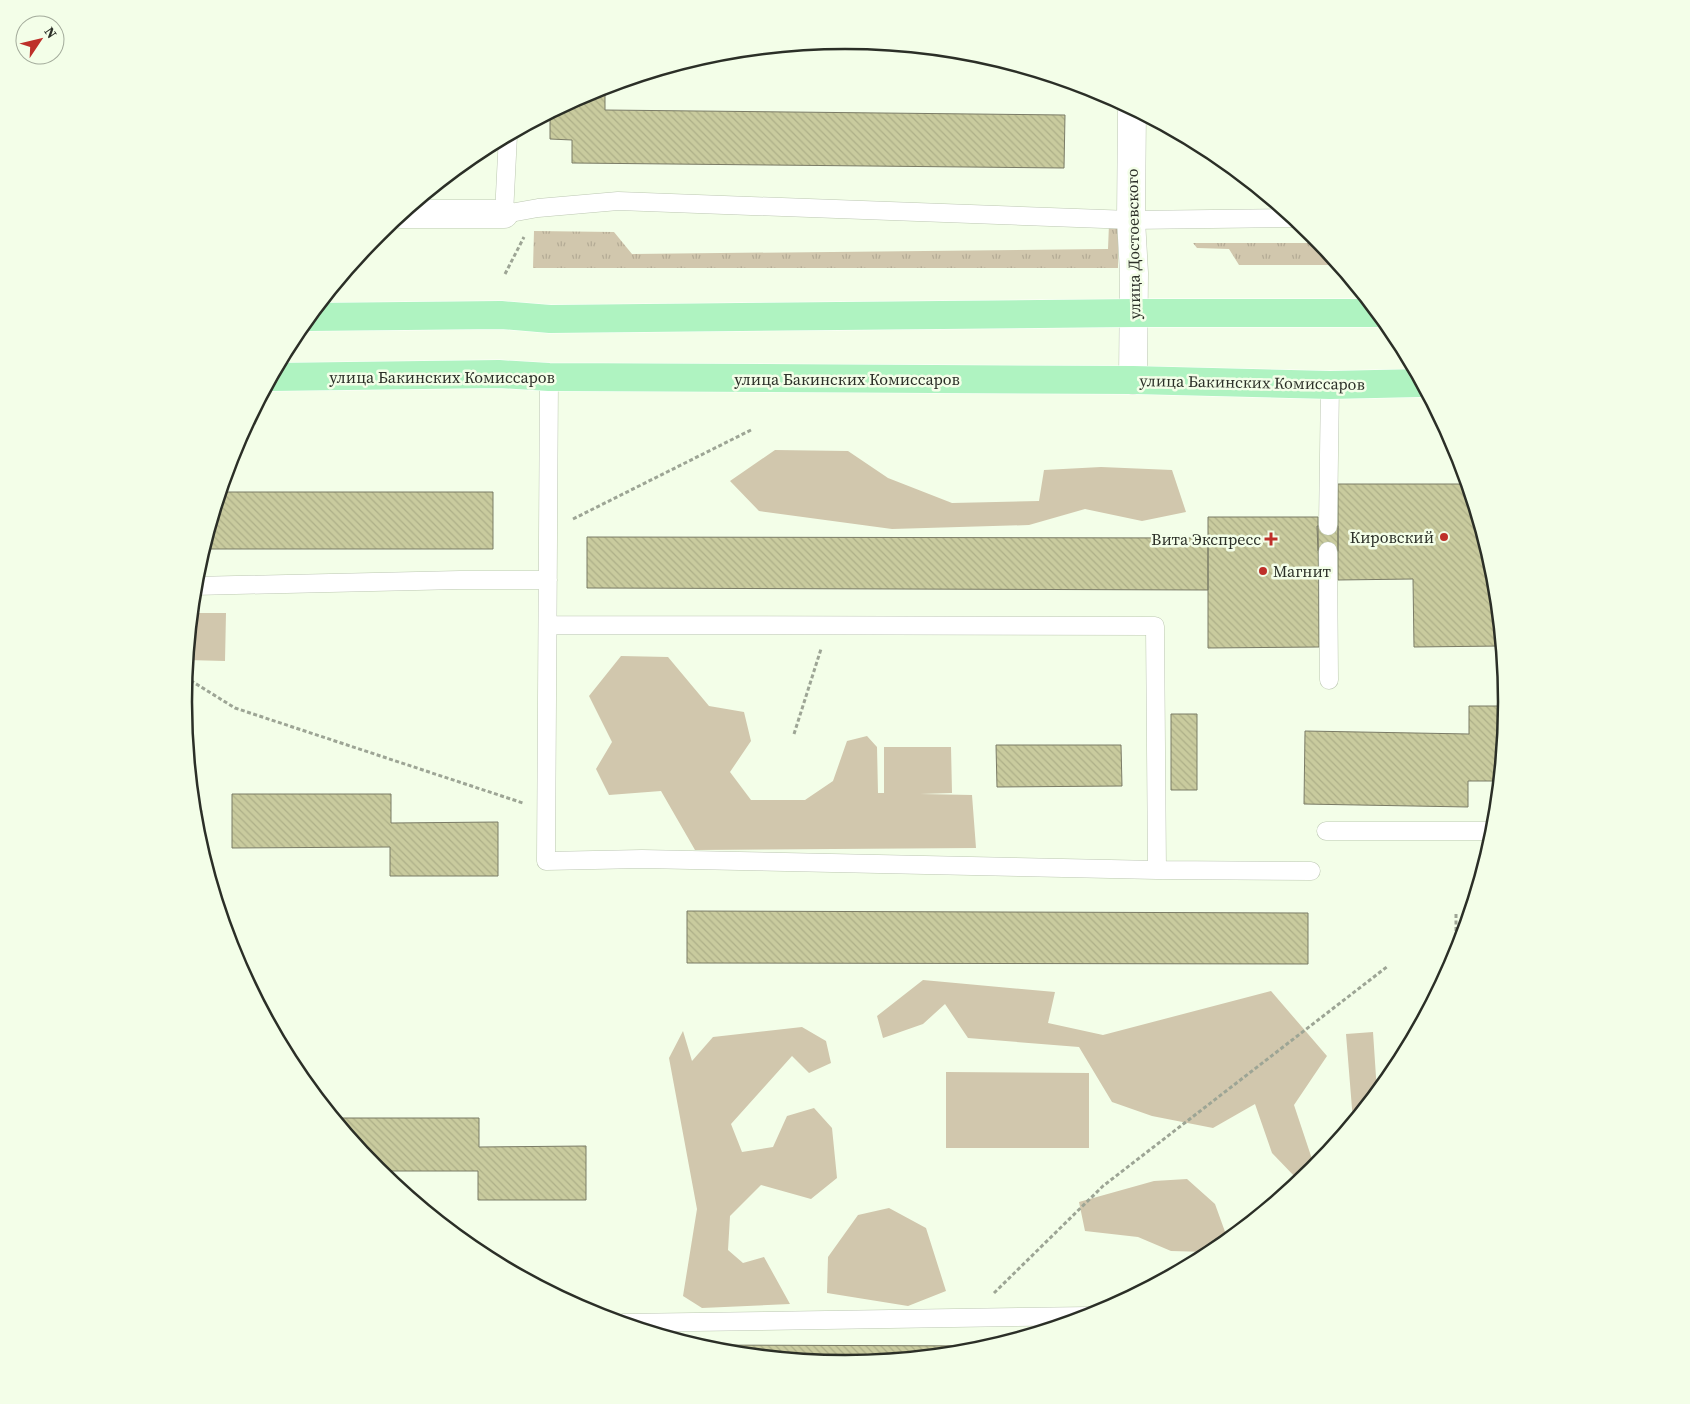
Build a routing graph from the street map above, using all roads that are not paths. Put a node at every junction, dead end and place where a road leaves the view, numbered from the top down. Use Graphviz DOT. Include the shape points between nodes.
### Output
graph roads {
  1 [pos="1132,115"];
  2 [pos="508,143"];
  3 [pos="411,214"];
  4 [pos="504,214"];
  5 [pos="1284,218"];
  6 [pos="1131,220"];
  7 [pos="1134,313"];
  8 [pos="1369,313"];
  9 [pos="318,317"];
  10 [pos="278,377"];
  11 [pos="548,377"];
  12 [pos="1133,380"];
  13 [pos="1415,383"];
  14 [pos="1330,385"];
  15 [pos="1328,526"];
  16 [pos="1328,551"];
  17 [pos="548,580"];
  18 [pos="202,586"];
  19 [pos="548,625"];
  20 [pos="1329,680"];
  21 [pos="1326,831"];
  22 [pos="1486,831"];
  23 [pos="1157,870"];
  24 [pos="1311,871"];
  25 [pos="1067,1316"];
  26 [pos="641,1323"];
  1 -- 6 [label="street, улица Достоевского"];
  2 -- 4 [label="lane"];
  3 -- 4 [label="street"];
  4 -- 6 [label="lane" via="618,201"];
  5 -- 6 [label="lane"];
  6 -- 7 [label="street, улица Достоевского"];
  7 -- 8 [label="main road"];
  7 -- 9 [label="main road" via="550,319 500,315"];
  7 -- 12 [label="street, улица Достоевского"];
  10 -- 11 [label="main road, улица Бакинских Комиссаров" via="499,374"];
  11 -- 12 [label="main road, улица Бакинских Комиссаров"];
  11 -- 17 [label="lane"];
  12 -- 14 [label="main road, улица Бакинских Комиссаров"];
  13 -- 14 [label="main road, улица Бакинских Комиссаров"];
  14 -- 15 [label="lane"];
  16 -- 20 [label="lane"];
  17 -- 18 [label="lane"];
  17 -- 19 [label="lane"];
  19 -- 23 [label="lane" via="546,861 642,859"];
  19 -- 23 [label="lane" via="1155,626"];
  21 -- 22 [label="lane"];
  23 -- 24 [label="lane"];
  25 -- 26 [label="lane"];
}
